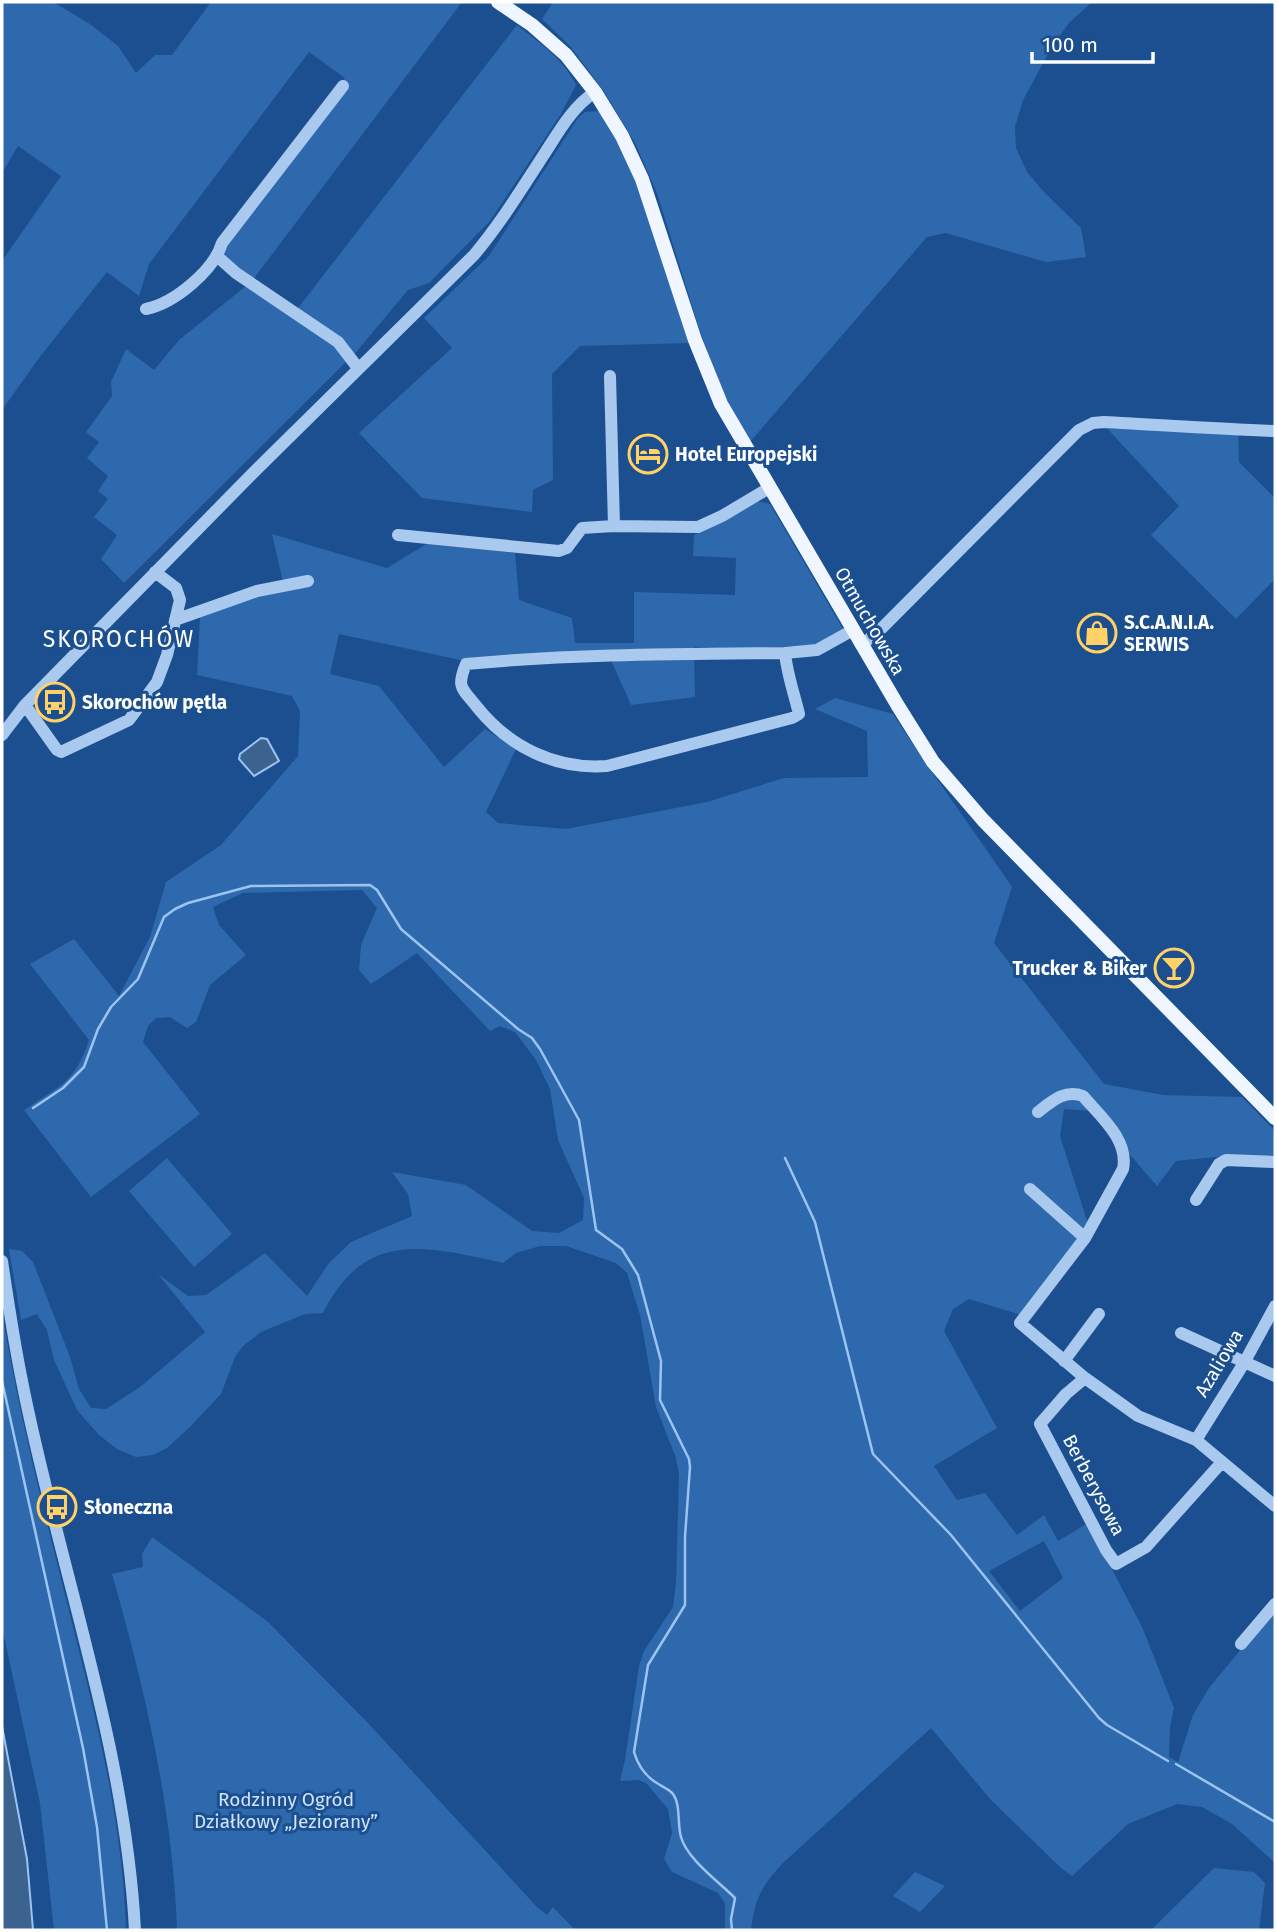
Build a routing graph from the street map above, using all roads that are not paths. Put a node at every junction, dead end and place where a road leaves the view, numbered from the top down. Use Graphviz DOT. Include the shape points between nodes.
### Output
graph roads {
  1 [pos="498,2"];
  2 [pos="343,86"];
  3 [pos="595,92"];
  4 [pos="218,257"];
  5 [pos="146,309"];
  6 [pos="358,368"];
  7 [pos="610,376"];
  8 [pos="1275,431"];
  9 [pos="769,488"];
  10 [pos="614,526"];
  11 [pos="398,535"];
  12 [pos="155,572"];
  13 [pos="308,582"];
  14 [pos="175,620"];
  15 [pos="852,630"];
  16 [pos="861,645"];
  17 [pos="785,653"];
  18 [pos="25,705"];
  19 [pos="2,735"];
  20 [pos="1038,1112"];
  21 [pos="1275,1118"];
  22 [pos="1275,1162"];
  23 [pos="1030,1189"];
  24 [pos="1196,1200"];
  25 [pos="1085,1238"];
  26 [pos="2,1261"];
  27 [pos="1275,1306"];
  28 [pos="1099,1314"];
  29 [pos="1181,1333"];
  30 [pos="1064,1361"];
  31 [pos="1244,1363"];
  32 [pos="1275,1376"];
  33 [pos="1085,1378"];
  34 [pos="1196,1440"];
  35 [pos="1222,1462"];
  36 [pos="1275,1506"];
  37 [pos="1275,1604"];
  38 [pos="1241,1644"];
  39 [pos="135,1930"];
  1 -- 3 [label="main road, Otmuchowska" via="565,55"];
  2 -- 4 [label="street" via="222,243"];
  3 -- 6 [label="street" via="577,107 474,256"];
  3 -- 9 [label="main road, Otmuchowska" via="642,179 713,388"];
  4 -- 5 [label="street" via="176,297"];
  4 -- 6 [label="street" via="338,342"];
  6 -- 12 [label="street"];
  7 -- 10 [label="street"];
  8 -- 16 [label="street" via="1104,422 1087,425"];
  9 -- 10 [label="street" via="698,527"];
  9 -- 15 [label="main road, Otmuchowska"];
  10 -- 11 [label="street" via="582,528 567,548 559,551"];
  12 -- 14 [label="street" via="179,592"];
  12 -- 18 [label="street"];
  13 -- 14 [label="street" via="257,592"];
  14 -- 18 [label="street" via="157,682 121,726 61,752"];
  15 -- 16 [label="main road, Otmuchowska"];
  15 -- 17 [label="street" via="817,650"];
  16 -- 21 [label="main road, Otmuchowska" via="922,746 954,789"];
  17 -- 17 [label="street" via="504,660 466,664 460,680 461,688 505,738 560,763 583,768 771,726 799,714"];
  18 -- 19 [label="street"];
  20 -- 25 [label="street" via="1063,1094 1083,1096 1121,1144 1122,1169"];
  22 -- 24 [label="street" via="1226,1160"];
  23 -- 25 [label="street"];
  25 -- 30 [label="street" via="1020,1323"];
  26 -- 39 [label="street" via="22,1382 114,1761 130,1861"];
  27 -- 31 [label="street, Azaliowa"];
  28 -- 30 [label="street"];
  29 -- 31 [label="street"];
  30 -- 33 [label="street"];
  31 -- 32 [label="street"];
  31 -- 34 [label="street, Azaliowa"];
  33 -- 34 [label="street" via="1138,1416"];
  33 -- 35 [label="street, Berberysowa" via="1040,1424 1116,1564 1146,1547"];
  34 -- 35 [label="street"];
  35 -- 36 [label="street"];
  37 -- 38 [label="street"];
}
